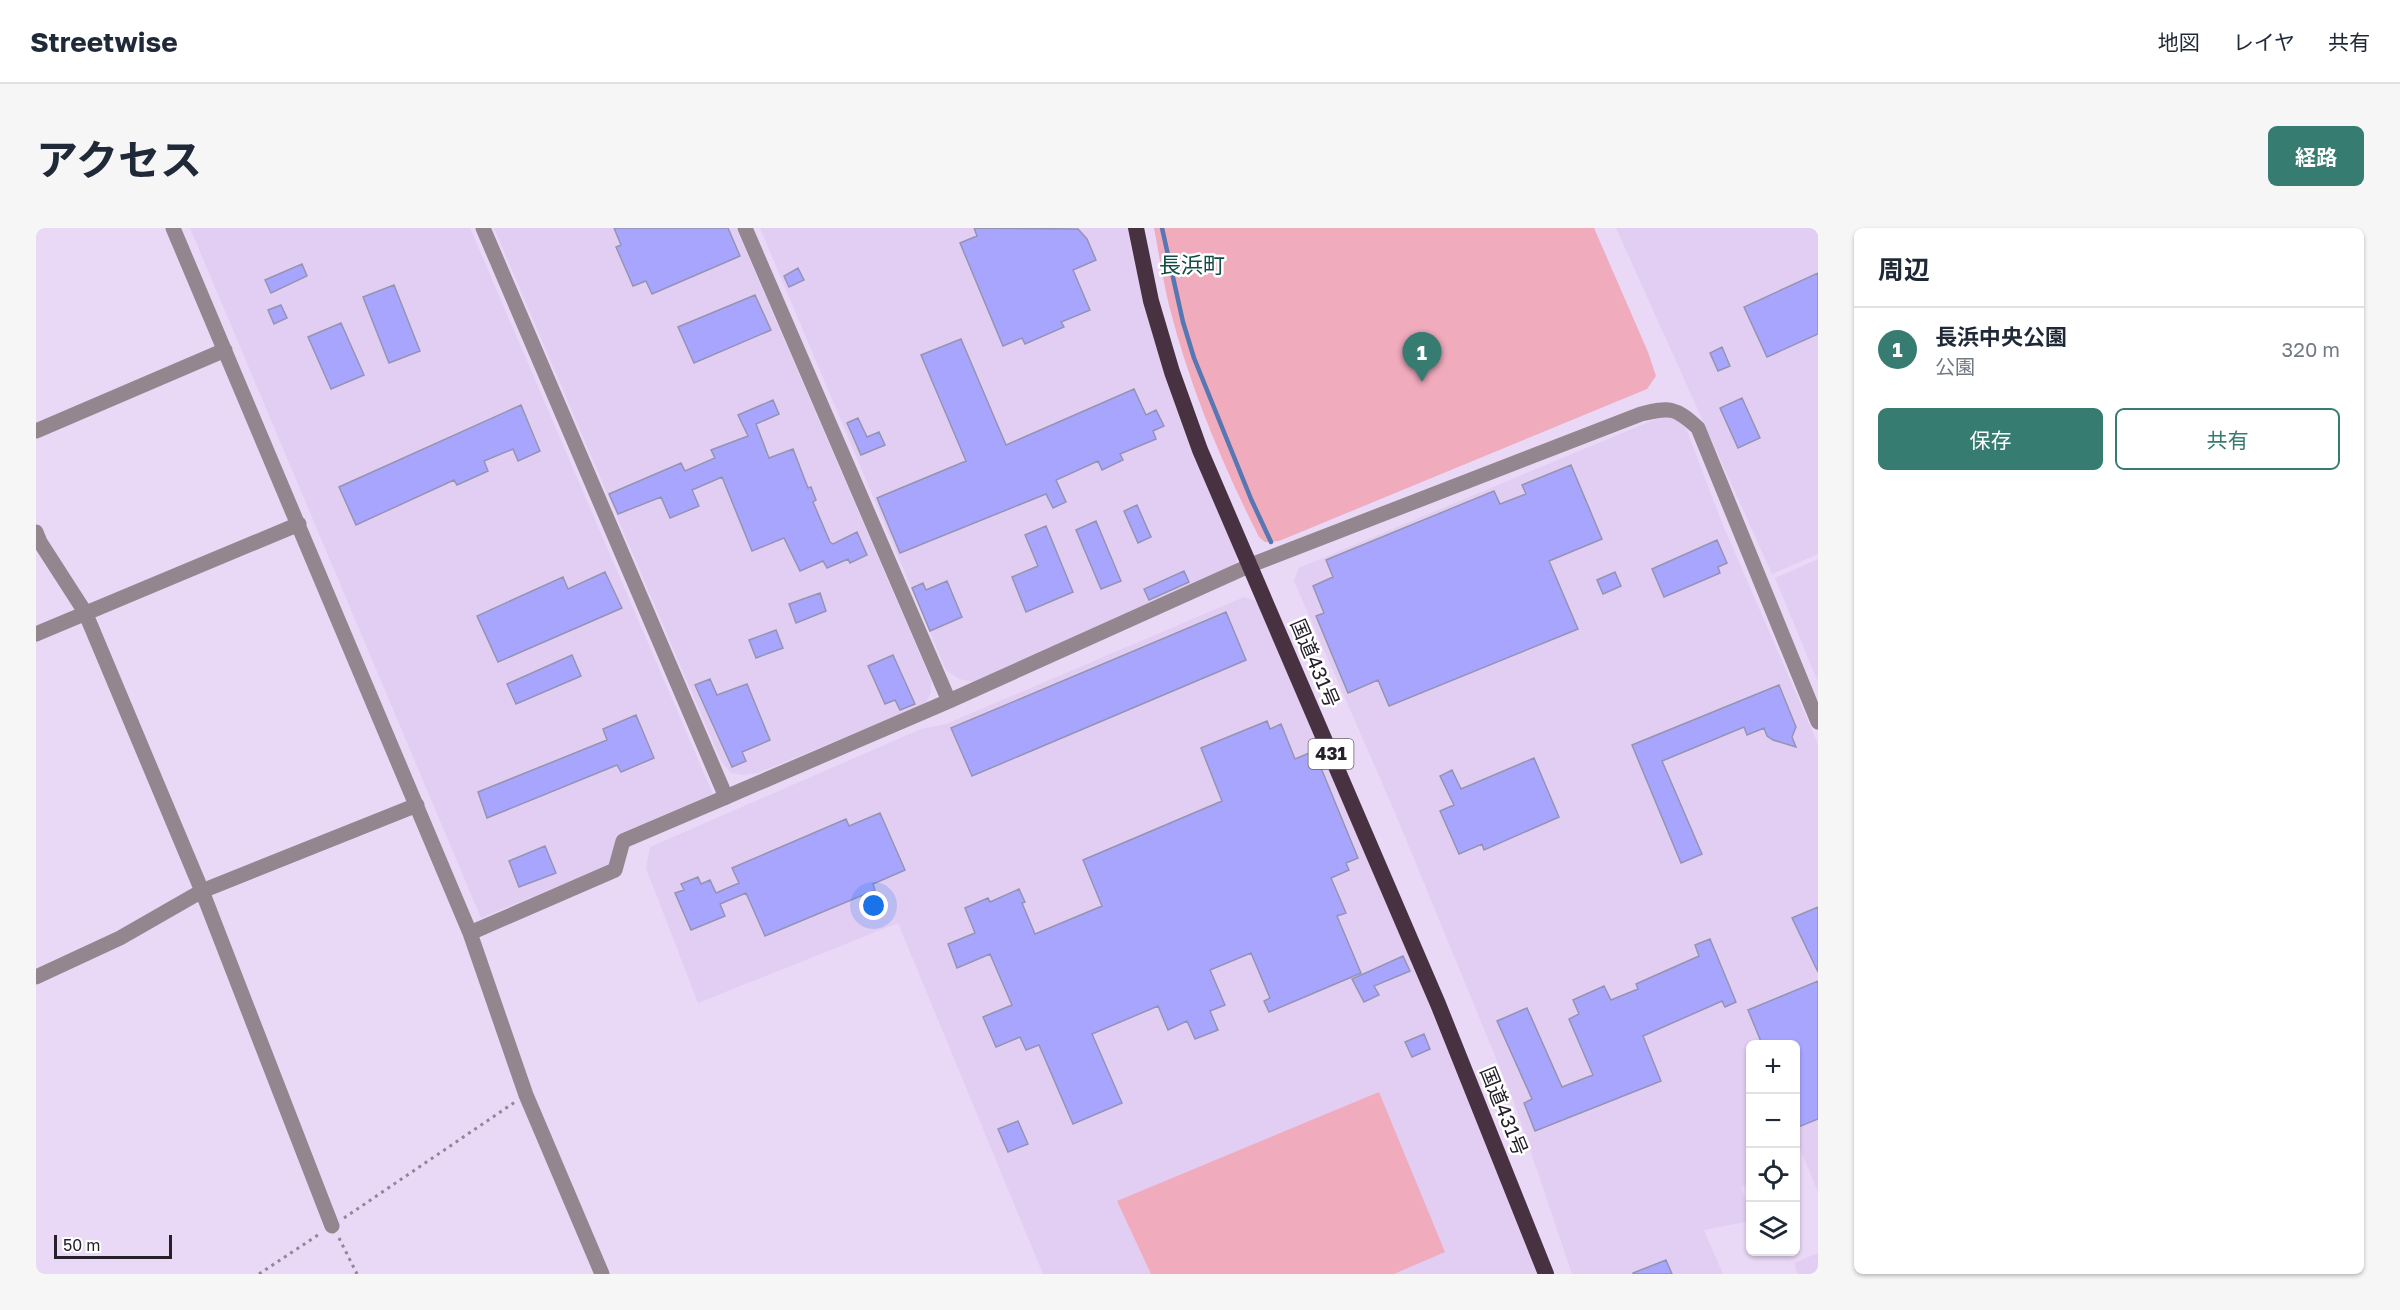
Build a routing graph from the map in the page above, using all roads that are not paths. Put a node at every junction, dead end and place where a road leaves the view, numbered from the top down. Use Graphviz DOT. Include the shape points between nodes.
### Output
graph roads {
  1 [pos="173,228"];
  2 [pos="483,228"];
  3 [pos="745,228"];
  4 [pos="1136,228"];
  5 [pos="225,350"];
  6 [pos="36,431"];
  7 [pos="299,524"];
  8 [pos="36,532"];
  9 [pos="1251,565"];
  10 [pos="85,612"];
  11 [pos="36,634"];
  12 [pos="949,701"];
  13 [pos="1818,722"];
  14 [pos="726,797"];
  15 [pos="417,805"];
  16 [pos="202,891"];
  17 [pos="470,933"];
  18 [pos="36,977"];
  19 [pos="332,1226"];
  20 [pos="602,1274"];
  21 [pos="1546,1274"];
  1 -- 5 [label="street"];
  2 -- 14 [label="street"];
  3 -- 12 [label="street"];
  4 -- 9 [label="highway, 国道431号 / 431" via="1151,302 1172,372 1200,450"];
  5 -- 6 [label="street"];
  5 -- 7 [label="street"];
  7 -- 10 [label="street"];
  7 -- 15 [label="street"];
  8 -- 10 [label="street"];
  9 -- 12 [label="street"];
  9 -- 13 [label="street" via="1641,414 1665,409 1684,416 1698,428"];
  9 -- 21 [label="highway, 国道431号 / 431" via="1438,1004"];
  10 -- 11 [label="street"];
  10 -- 16 [label="street"];
  12 -- 14 [label="street"];
  14 -- 17 [label="street" via="623,842 615,870"];
  15 -- 16 [label="street"];
  15 -- 17 [label="street"];
  16 -- 18 [label="street" via="120,938"];
  16 -- 19 [label="street"];
  17 -- 20 [label="street" via="526,1095"];
}
